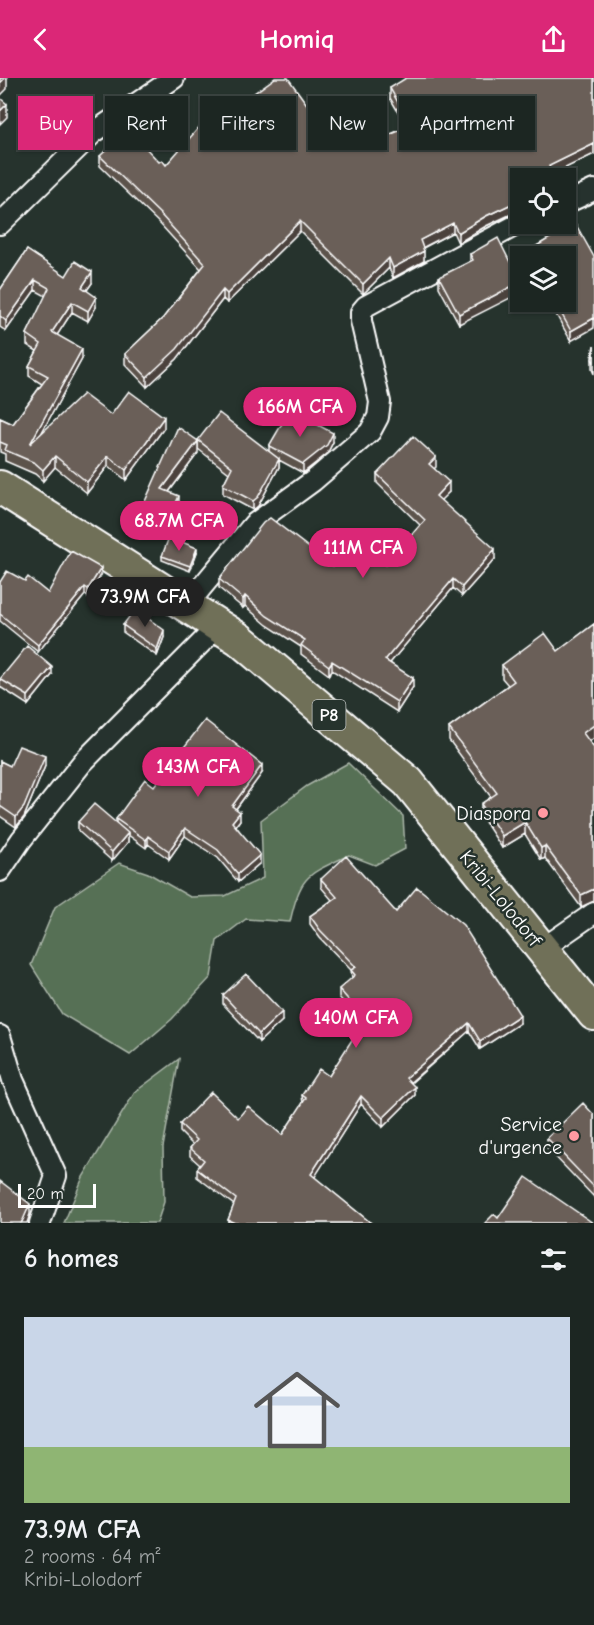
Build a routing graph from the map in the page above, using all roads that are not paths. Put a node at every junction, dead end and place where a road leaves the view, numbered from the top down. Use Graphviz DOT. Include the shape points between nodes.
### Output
graph roads {
  1 [pos="174,78"];
  2 [pos="594,190"];
  3 [pos="576,198"];
  4 [pos="0,224"];
  5 [pos="510,228"];
  6 [pos="0,487"];
  7 [pos="186,606"];
  8 [pos="218,626"];
  9 [pos="0,871"];
  10 [pos="594,913"];
  11 [pos="542,949"];
  12 [pos="594,1014"];
  13 [pos="0,1036"];
  14 [pos="40,1223"];
  1 -- 4 [label="street" via="93,133"];
  2 -- 3 [label="street"];
  5 -- 7 [label="street" via="366,306 361,321 380,402 370,432 254,524"];
  6 -- 7 [label="main road, Kribi-Lolodorf / P8"];
  7 -- 8 [label="main road, Kribi-Lolodorf / P8"];
  8 -- 9 [label="street" via="82,763"];
  8 -- 11 [label="main road, Kribi-Lolodorf / P8" via="239,639 408,782"];
  10 -- 11 [label="street"];
  11 -- 12 [label="main road, Kribi-Lolodorf / P8"];
  13 -- 14 [label="street" via="13,1080 56,1176"];
}
